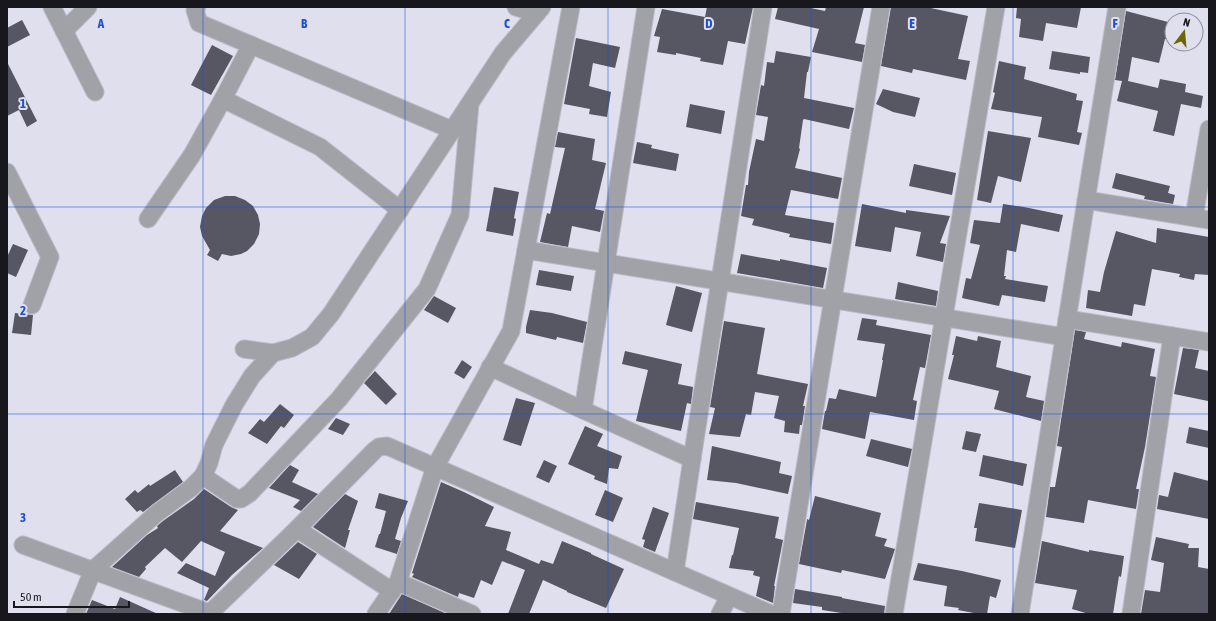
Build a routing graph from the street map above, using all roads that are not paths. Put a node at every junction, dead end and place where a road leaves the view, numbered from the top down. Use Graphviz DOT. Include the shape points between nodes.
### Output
graph roads {
  1 [pos="52,7"];
  2 [pos="88,7"];
  3 [pos="198,7"];
  4 [pos="516,7"];
  5 [pos="570,7"];
  6 [pos="646,7"];
  7 [pos="763,7"];
  8 [pos="881,7"];
  9 [pos="996,7"];
  10 [pos="1117,7"];
  11 [pos="539,10"];
  12 [pos="64,31"];
  13 [pos="251,45"];
  14 [pos="95,92"];
  15 [pos="224,99"];
  16 [pos="470,104"];
  17 [pos="1209,129"];
  18 [pos="452,130"];
  19 [pos="7,172"];
  20 [pos="1086,200"];
  21 [pos="400,210"];
  22 [pos="148,219"];
  23 [pos="1202,219"];
  24 [pos="526,250"];
  25 [pos="606,263"];
  26 [pos="720,281"];
  27 [pos="833,300"];
  28 [pos="32,305"];
  29 [pos="944,318"];
  30 [pos="1067,319"];
  31 [pos="1172,336"];
  32 [pos="1064,337"];
  33 [pos="1209,342"];
  34 [pos="244,349"];
  35 [pos="273,353"];
  36 [pos="490,367"];
  37 [pos="582,410"];
  38 [pos="692,459"];
  39 [pos="435,467"];
  40 [pos="203,476"];
  41 [pos="297,529"];
  42 [pos="23,545"];
  43 [pos="93,570"];
  44 [pos="675,572"];
  45 [pos="395,587"];
  46 [pos="729,596"];
  47 [pos="75,614"];
  48 [pos="211,614"];
  49 [pos="376,614"];
  50 [pos="472,614"];
  51 [pos="720,614"];
  52 [pos="771,614"];
  53 [pos="781,614"];
  54 [pos="894,614"];
  55 [pos="1020,614"];
  56 [pos="1131,614"];
  1 -- 12 [label="street"];
  2 -- 12 [label="street"];
  3 -- 13 [label="street" via="196,10 199,23"];
  4 -- 11 [label="street"];
  5 -- 24 [label="street"];
  6 -- 25 [label="street"];
  7 -- 26 [label="street"];
  8 -- 27 [label="street"];
  9 -- 29 [label="street"];
  10 -- 20 [label="street"];
  11 -- 16 [label="street" via="503,53"];
  12 -- 14 [label="street"];
  13 -- 15 [label="street"];
  13 -- 18 [label="street"];
  15 -- 21 [label="street" via="320,147"];
  15 -- 22 [label="street" via="192,155"];
  16 -- 18 [label="street"];
  16 -- 40 [label="street" via="460,215 427,289 339,399 250,493 237,499"];
  17 -- 23 [label="street"];
  18 -- 21 [label="street"];
  19 -- 28 [label="street" via="50,257"];
  20 -- 23 [label="street"];
  20 -- 30 [label="street"];
  21 -- 35 [label="street" via="331,314 312,337 292,348"];
  24 -- 25 [label="street"];
  24 -- 36 [label="street" via="511,330"];
  25 -- 26 [label="street"];
  25 -- 37 [label="street"];
  26 -- 27 [label="street"];
  26 -- 38 [label="street"];
  27 -- 29 [label="street"];
  27 -- 53 [label="street"];
  29 -- 32 [label="street"];
  29 -- 54 [label="street"];
  30 -- 31 [label="street"];
  30 -- 32 [label="street"];
  31 -- 33 [label="street"];
  31 -- 56 [label="street"];
  32 -- 55 [label="street"];
  34 -- 35 [label="street"];
  35 -- 40 [label="street" via="252,376 234,405 214,444"];
  36 -- 37 [label="street"];
  36 -- 39 [label="street"];
  37 -- 38 [label="street"];
  38 -- 44 [label="street"];
  39 -- 41 [label="street" via="387,446 379,447"];
  39 -- 44 [label="street"];
  39 -- 45 [label="street"];
  40 -- 43 [label="street"];
  41 -- 45 [label="street"];
  41 -- 48 [label="street"];
  42 -- 43 [label="street"];
  43 -- 47 [label="street"];
  43 -- 48 [label="street"];
  44 -- 46 [label="street"];
  45 -- 49 [label="street"];
  45 -- 50 [label="street"];
  46 -- 51 [label="street"];
  46 -- 52 [label="street"];
}
